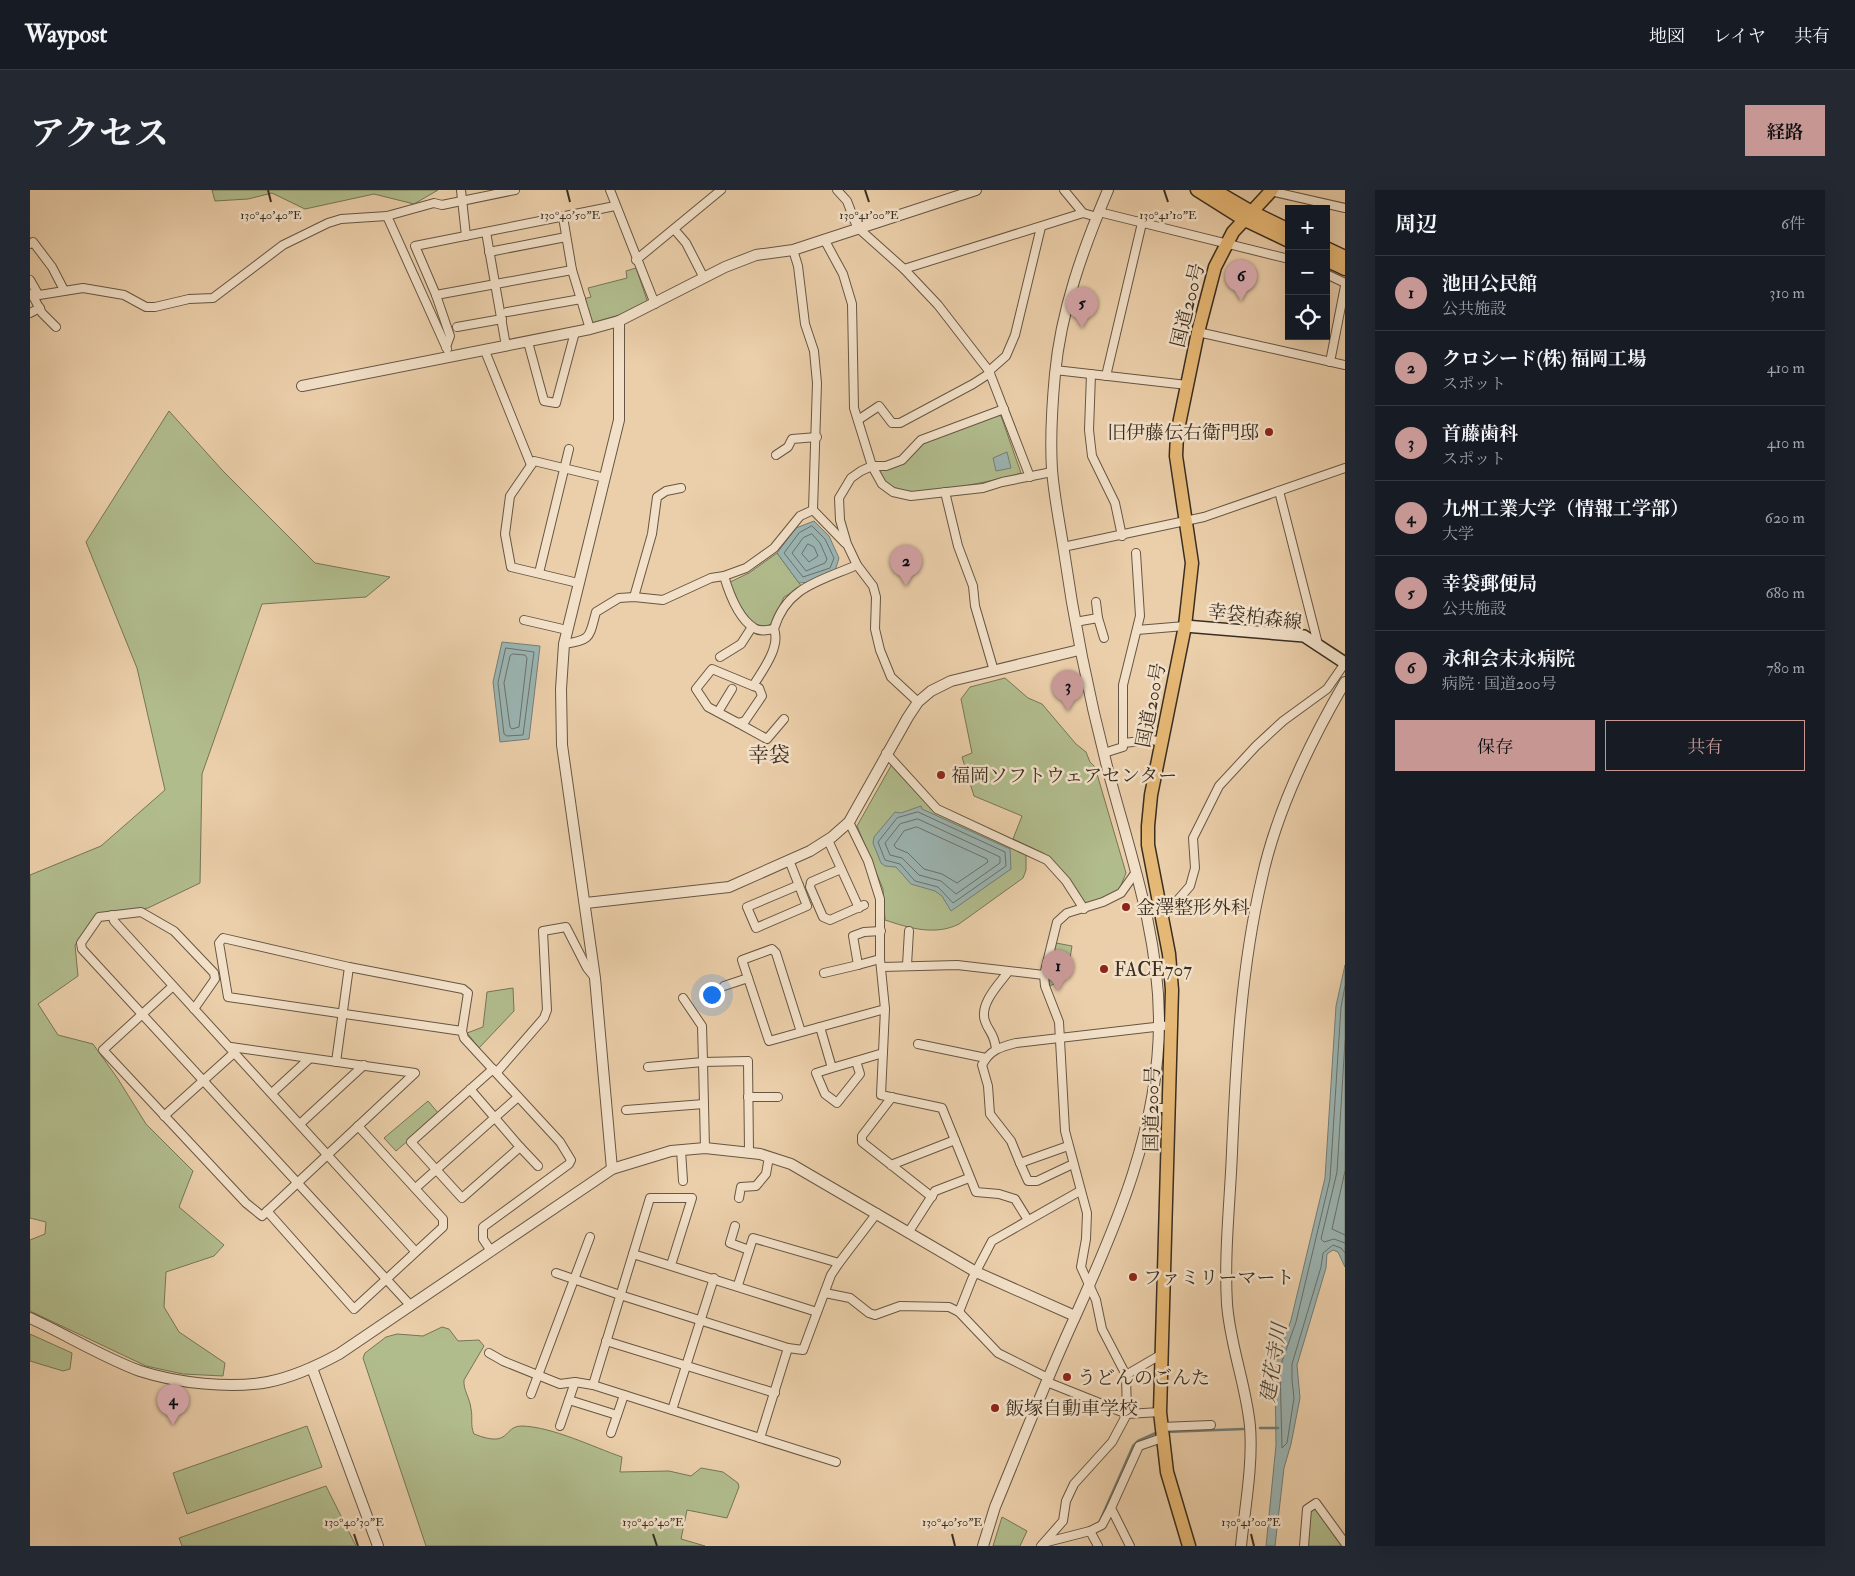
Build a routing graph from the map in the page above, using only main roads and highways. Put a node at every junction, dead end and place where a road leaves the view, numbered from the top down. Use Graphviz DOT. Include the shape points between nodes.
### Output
graph roads {
  1 [pos="1197,190"];
  2 [pos="1214,190"];
  3 [pos="1271,190"];
  4 [pos="1247,215"];
  5 [pos="1285,229"];
  6 [pos="1285,239"];
  7 [pos="1330,250"];
  8 [pos="1345,257"];
  9 [pos="1330,262"];
  10 [pos="1345,269"];
  11 [pos="1185,626"];
  12 [pos="1345,663"];
  13 [pos="1189,1546"];
  1 -- 4 [label="main road"];
  2 -- 4 [label="main road"];
  3 -- 4 [label="main road, 国道200号"];
  4 -- 5 [label="main road"];
  4 -- 6 [label="main road"];
  4 -- 11 [label="main road, 国道200号" via="1225,244 1215,266 1177,434 1176,456 1192,563"];
  7 -- 8 [label="main road"];
  9 -- 10 [label="main road"];
  11 -- 12 [label="main road, 幸袋柏森線" via="1304,636"];
  11 -- 13 [label="main road, 国道200号" via="1151,795 1148,845 1169,954 1165,1026 1170,1103 1160,1412 1173,1498"];
}
